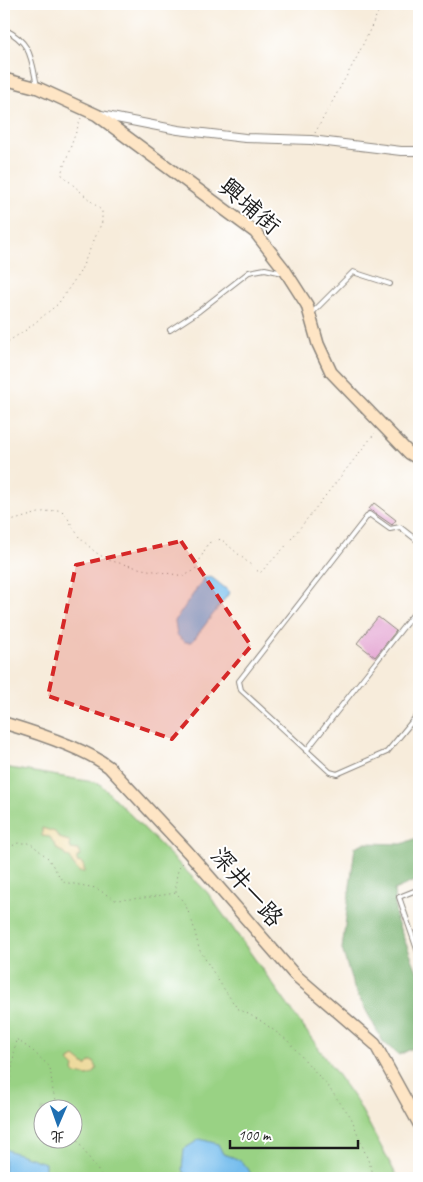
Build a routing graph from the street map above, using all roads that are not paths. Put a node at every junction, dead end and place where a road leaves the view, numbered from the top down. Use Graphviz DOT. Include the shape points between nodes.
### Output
graph roads {
  1 [pos="4,29"];
  2 [pos="4,79"];
  3 [pos="38,88"];
  4 [pos="97,115"];
  5 [pos="419,151"];
  6 [pos="288,274"];
  7 [pos="390,284"];
  8 [pos="310,314"];
  9 [pos="170,330"];
  10 [pos="419,459"];
  11 [pos="419,542"];
  12 [pos="419,607"];
  13 [pos="419,713"];
  14 [pos="4,723"];
  15 [pos="306,751"];
  16 [pos="419,889"];
  17 [pos="419,939"];
  18 [pos="413,941"];
  19 [pos="419,955"];
  20 [pos="419,1124"];
  1 -- 3 [label="lane" via="26,45"];
  2 -- 3 [label="street, 興埔街"];
  3 -- 4 [label="street, 興埔街"];
  4 -- 5 [label="street" via="235,137 311,140"];
  4 -- 6 [label="street, 興埔街" via="255,232"];
  6 -- 8 [label="street, 興埔街"];
  6 -- 9 [label="lane" via="265,269 249,272"];
  7 -- 8 [label="lane" via="353,272"];
  8 -- 10 [label="street, 興埔街" via="318,344 331,372 408,453"];
  11 -- 15 [label="lane" via="400,527 390,529 369,514 239,681 241,690"];
  12 -- 15 [label="lane"];
  13 -- 15 [label="lane" via="387,752 338,774 330,772"];
  14 -- 20 [label="street, 深井一路" via="99,759 109,767 294,974 375,1044"];
  16 -- 18 [label="lane" via="399,897"];
  17 -- 18 [label="lane"];
  18 -- 19 [label="lane"];
}
